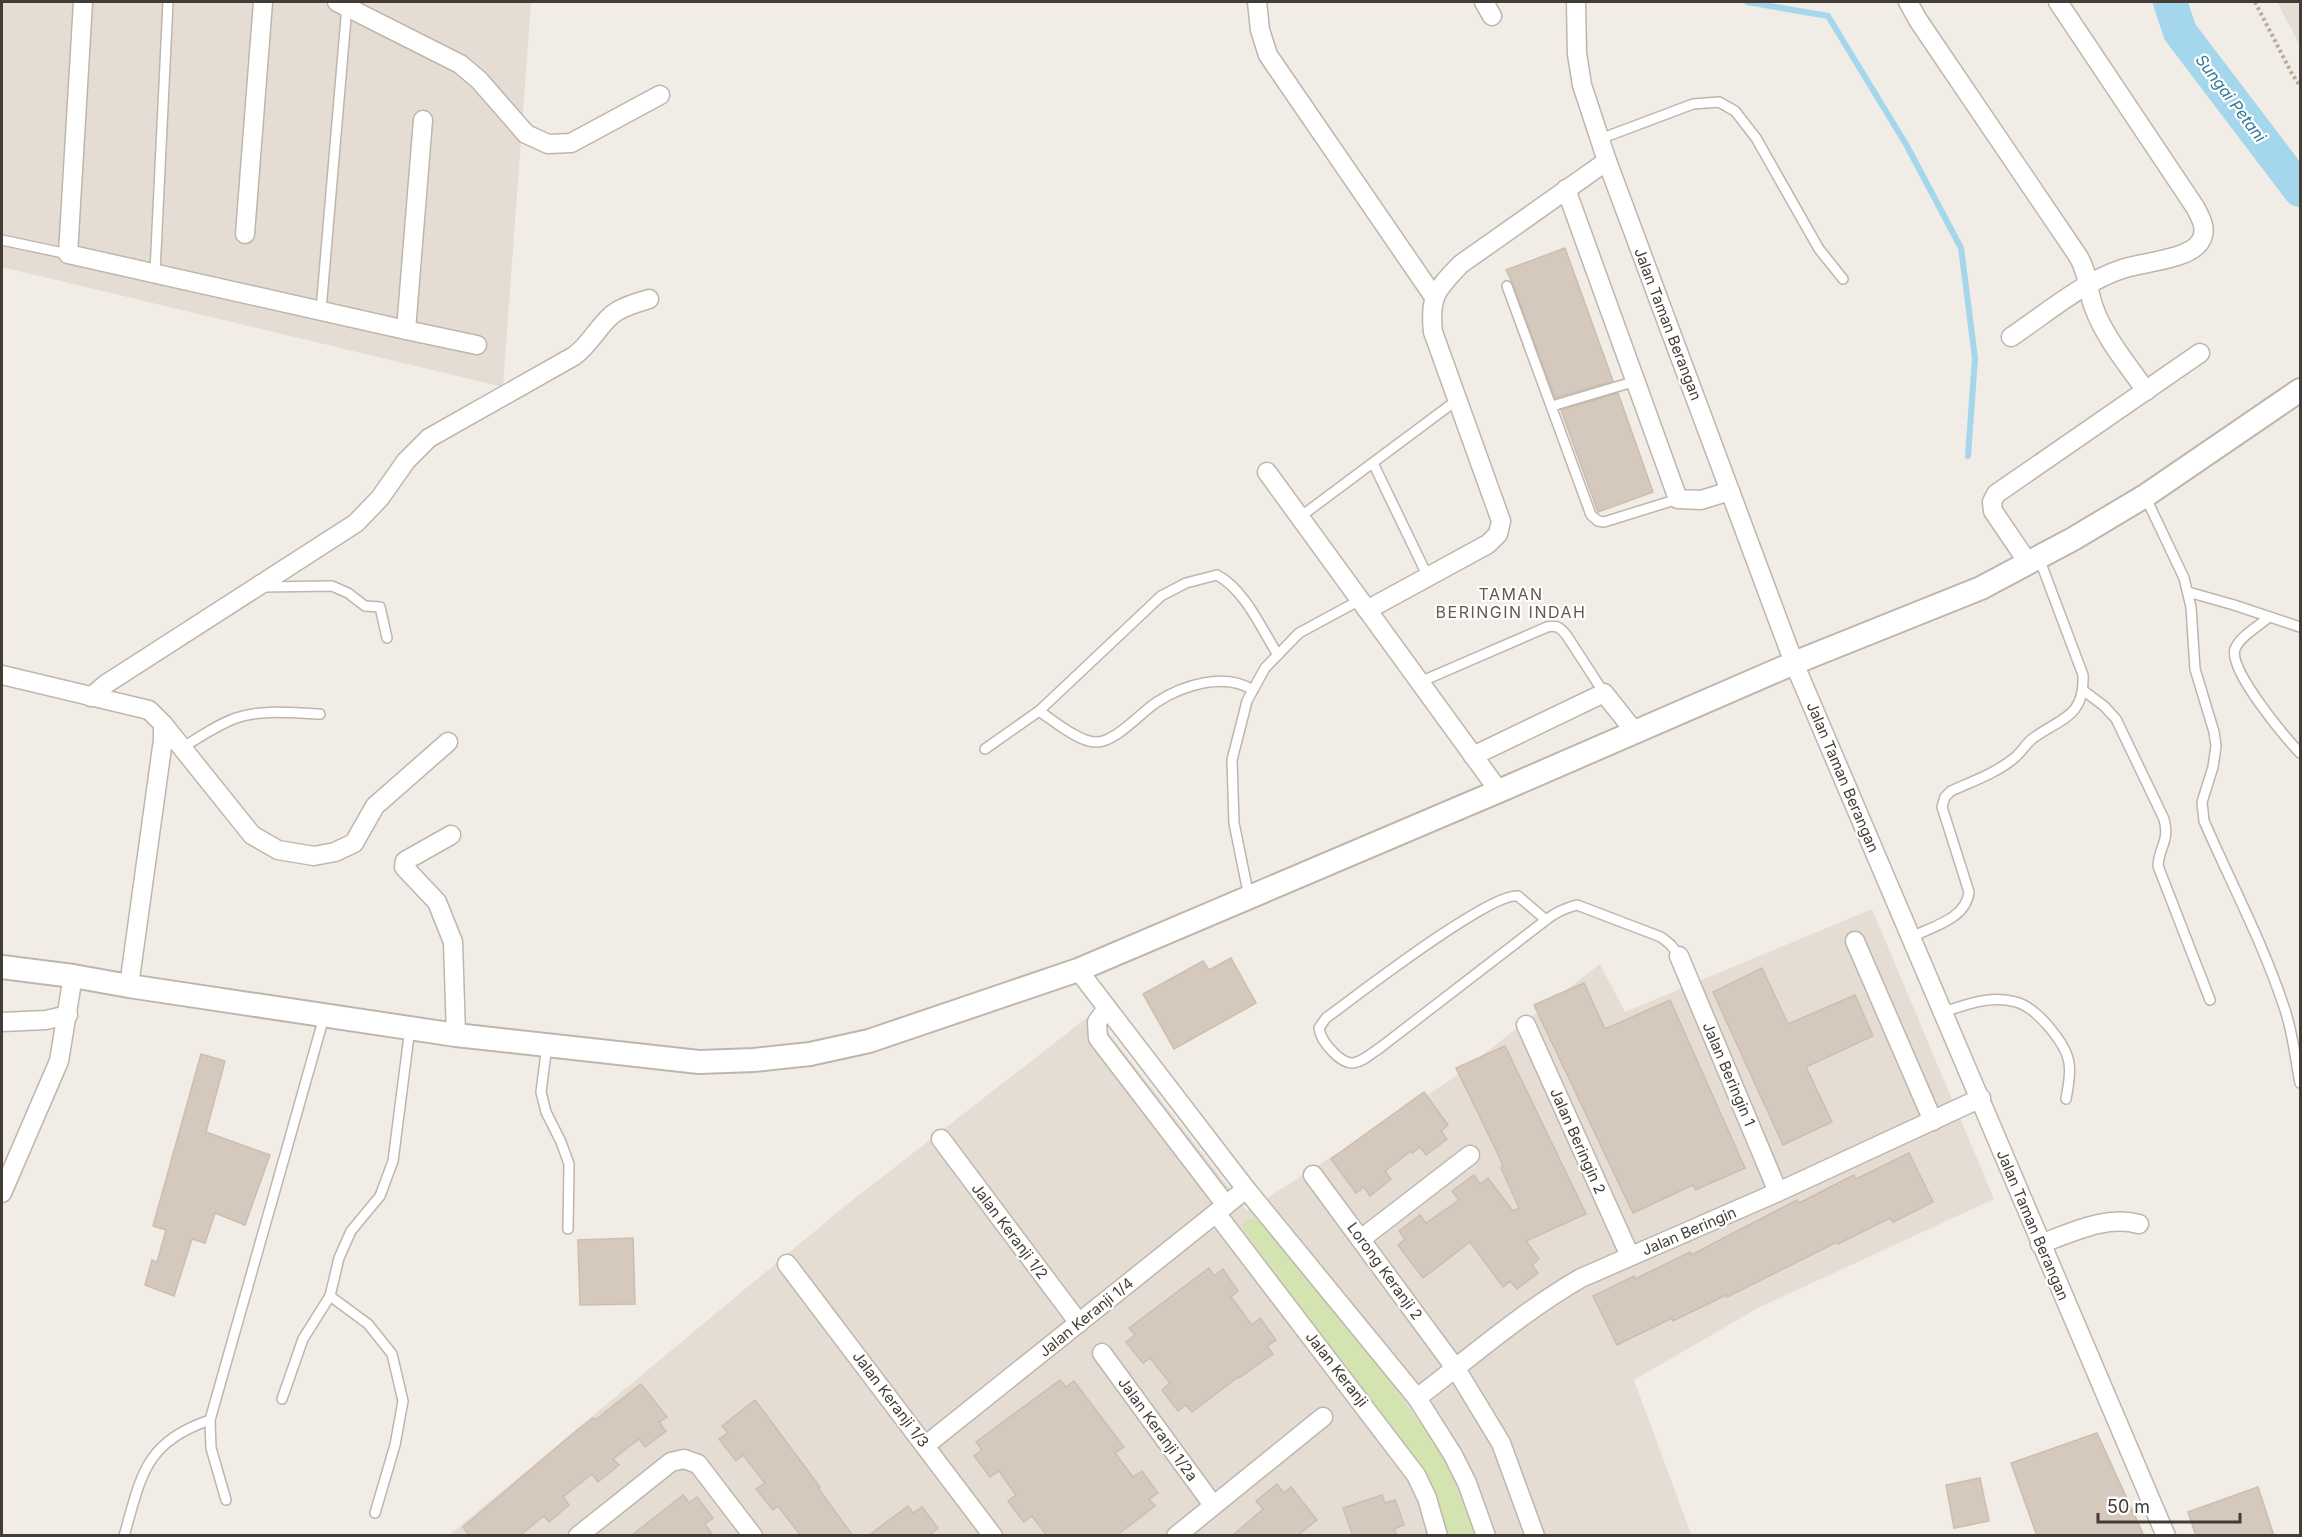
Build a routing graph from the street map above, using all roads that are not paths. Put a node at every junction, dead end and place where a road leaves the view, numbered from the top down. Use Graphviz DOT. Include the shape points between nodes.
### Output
graph roads {
  1 [pos="83,2"];
  2 [pos="168,2"];
  3 [pos="263,2"];
  4 [pos="1259,2"];
  5 [pos="1575,2"];
  6 [pos="1908,2"];
  7 [pos="2058,2"];
  8 [pos="344,3"];
  9 [pos="660,95"];
  10 [pos="423,120"];
  11 [pos="1600,139"];
  12 [pos="1606,161"];
  13 [pos="1566,189"];
  14 [pos="244,234"];
  15 [pos="2,240"];
  16 [pos="68,254"];
  17 [pos="155,272"];
  18 [pos="1843,279"];
  19 [pos="2089,284"];
  20 [pos="1507,286"];
  21 [pos="1434,297"];
  22 [pos="649,299"];
  23 [pos="321,310"];
  24 [pos="406,330"];
  25 [pos="2011,337"];
  26 [pos="477,345"];
  27 [pos="2200,353"];
  28 [pos="1636,381"];
  29 [pos="2301,390"];
  30 [pos="2146,391"];
  31 [pos="1456,400"];
  32 [pos="1551,406"];
  33 [pos="1373,463"];
  34 [pos="1267,472"];
  35 [pos="1730,491"];
  36 [pos="2145,496"];
  37 [pos="1678,499"];
  38 [pos="1300,517"];
  39 [pos="2034,561"];
  40 [pos="1428,577"];
  41 [pos="255,587"];
  42 [pos="2188,592"];
  43 [pos="1364,605"];
  44 [pos="2269,617"];
  45 [pos="2301,627"];
  46 [pos="387,638"];
  47 [pos="1278,655"];
  48 [pos="1794,663"];
  49 [pos="2,675"];
  50 [pos="1420,682"];
  51 [pos="1253,690"];
  52 [pos="2084,691"];
  53 [pos="1604,693"];
  54 [pos="92,696"];
  55 [pos="1039,711"];
  56 [pos="320,714"];
  57 [pos="163,724"];
  58 [pos="1635,732"];
  59 [pos="448,742"];
  60 [pos="182,748"];
  61 [pos="985,749"];
  62 [pos="2301,753"];
  63 [pos="1473,756"];
  64 [pos="1499,791"];
  65 [pos="451,835"];
  66 [pos="1249,897"];
  67 [pos="1546,920"];
  68 [pos="1912,937"];
  69 [pos="1855,941"];
  70 [pos="1679,956"];
  71 [pos="2,967"];
  72 [pos="1078,970"];
  73 [pos="73,976"];
  74 [pos="129,986"];
  75 [pos="2210,1000"];
  76 [pos="1107,1008"];
  77 [pos="1944,1012"];
  78 [pos="68,1015"];
  79 [pos="324,1016"];
  80 [pos="2,1022"];
  81 [pos="1526,1025"];
  82 [pos="410,1028"];
  83 [pos="456,1035"];
  84 [pos="547,1045"];
  85 [pos="2298,1048"];
  86 [pos="2301,1083"];
  87 [pos="1981,1098"];
  88 [pos="2066,1099"];
  89 [pos="1933,1121"];
  90 [pos="941,1139"];
  91 [pos="1470,1155"];
  92 [pos="1312,1175"];
  93 [pos="1246,1189"];
  94 [pos="1778,1192"];
  95 [pos="2,1193"];
  96 [pos="1221,1209"];
  97 [pos="2139,1224"];
  98 [pos="568,1229"];
  99 [pos="1361,1239"];
  100 [pos="2040,1244"];
  101 [pos="1630,1256"];
  102 [pos="787,1264"];
  103 [pos="330,1296"];
  104 [pos="1079,1323"];
  105 [pos="1102,1353"];
  106 [pos="1456,1369"];
  107 [pos="1417,1398"];
  108 [pos="282,1399"];
  109 [pos="1323,1417"];
  110 [pos="210,1420"];
  111 [pos="926,1444"];
  112 [pos="226,1500"];
  113 [pos="1213,1505"];
  114 [pos="375,1513"];
  115 [pos="124,1536"];
  116 [pos="578,1536"];
  117 [pos="753,1536"];
  118 [pos="993,1536"];
  119 [pos="1176,1536"];
  120 [pos="1438,1536"];
  121 [pos="1486,1536"];
  122 [pos="1535,1536"];
  123 [pos="2166,1536"];
  1 -- 16 [label="street"];
  2 -- 17 [label="lane"];
  3 -- 14 [label="street"];
  4 -- 21 [label="street" via="1260,30 1268,55"];
  5 -- 11 [label="street, Jalan Taman Berangan" via="1582,85"];
  6 -- 19 [label="street" via="2078,256"];
  7 -- 19 [label="street" via="2203,222 2204,233 2191,250 2123,269"];
  8 -- 9 [label="street" via="460,64 526,134 548,144 571,143"];
  8 -- 23 [label="lane"];
  10 -- 24 [label="street"];
  11 -- 12 [label="street, Jalan Taman Berangan"];
  11 -- 18 [label="lane" via="1693,104 1719,102 1736,111 1756,138 1819,249"];
  12 -- 13 [label="street"];
  12 -- 35 [label="street, Jalan Taman Berangan"];
  13 -- 21 [label="street" via="1461,264"];
  13 -- 28 [label="street"];
  15 -- 16 [label="lane"];
  16 -- 17 [label="street"];
  17 -- 23 [label="street"];
  19 -- 25 [label="street"];
  19 -- 30 [label="street" via="2102,325"];
  20 -- 32 [label="lane"];
  21 -- 31 [label="street" via="1433,332"];
  22 -- 41 [label="street" via="612,315 574,356 429,438 356,523"];
  23 -- 24 [label="street"];
  24 -- 26 [label="street"];
  27 -- 30 [label="street"];
  28 -- 32 [label="lane"];
  28 -- 37 [label="street"];
  29 -- 36 [label="street"];
  30 -- 39 [label="street" via="1996,494 1993,511"];
  31 -- 33 [label="lane"];
  31 -- 40 [label="street" via="1501,521 1498,534 1488,544"];
  32 -- 37 [label="lane" via="1592,515 1598,521"];
  33 -- 38 [label="lane"];
  33 -- 40 [label="lane"];
  34 -- 38 [label="street"];
  35 -- 37 [label="street" via="1701,500"];
  35 -- 48 [label="street, Jalan Taman Berangan"];
  36 -- 39 [label="street"];
  36 -- 42 [label="lane"];
  38 -- 43 [label="street"];
  39 -- 48 [label="street" via="1981,588"];
  39 -- 52 [label="lane" via="2083,675"];
  40 -- 43 [label="street"];
  41 -- 46 [label="lane" via="332,586 365,606 380,607"];
  41 -- 54 [label="street"];
  42 -- 44 [label="lane"];
  42 -- 85 [label="lane" via="2195,669 2216,746 2202,802 2205,821 2268,964"];
  43 -- 47 [label="lane" via="1299,633"];
  43 -- 50 [label="street"];
  44 -- 45 [label="lane"];
  44 -- 62 [label="lane" via="2242,639 2235,657 2239,670 2275,726"];
  47 -- 51 [label="lane" via="1265,668"];
  47 -- 55 [label="lane" via="1242,597 1217,575 1186,583 1161,596"];
  48 -- 58 [label="street"];
  48 -- 68 [label="street, Jalan Taman Berangan"];
  49 -- 54 [label="street"];
  50 -- 53 [label="lane" via="1555,626 1567,636"];
  50 -- 63 [label="street"];
  51 -- 55 [label="lane" via="1234,682 1204,681 1158,701 1099,742 1088,741"];
  51 -- 66 [label="lane" via="1232,760 1234,823"];
  52 -- 68 [label="lane" via="2075,709 2060,724 2027,743 2012,760 1945,797 1942,807 1968,903 1959,914"];
  52 -- 75 [label="lane" via="2116,719 2164,819 2167,833 2158,866"];
  53 -- 58 [label="street"];
  53 -- 63 [label="street"];
  54 -- 57 [label="street" via="149,710"];
  55 -- 61 [label="lane"];
  56 -- 60 [label="lane" via="250,714 220,725"];
  57 -- 60 [label="street"];
  57 -- 74 [label="street" via="164,740"];
  58 -- 64 [label="street"];
  59 -- 60 [label="street" via="375,806 354,843 314,856 278,850 252,835"];
  63 -- 64 [label="street"];
  64 -- 66 [label="street"];
  65 -- 83 [label="street" via="405,861 404,867 437,902 453,942"];
  66 -- 72 [label="street"];
  67 -- 67 [label="lane" via="1362,1061 1342,1062 1320,1035 1319,1028 1326,1018 1485,907 1518,896"];
  67 -- 70 [label="lane" via="1577,905 1661,937"];
  68 -- 77 [label="street, Jalan Taman Berangan"];
  69 -- 89 [label="street"];
  70 -- 94 [label="street, Jalan Beringin 1"];
  71 -- 73 [label="street"];
  72 -- 76 [label="street"];
  72 -- 84 [label="street" via="869,1041 810,1054 699,1062"];
  73 -- 74 [label="street"];
  73 -- 78 [label="street"];
  74 -- 79 [label="street"];
  76 -- 93 [label="street"];
  76 -- 96 [label="street, Jalan Keranji" via="1097,1022 1098,1038"];
  77 -- 87 [label="street, Jalan Taman Berangan"];
  77 -- 88 [label="lane" via="1976,1001 1993,1000 2017,1002 2030,1009 2062,1044 2069,1060"];
  78 -- 80 [label="street"];
  78 -- 95 [label="street" via="59,1061"];
  79 -- 82 [label="street"];
  79 -- 110 [label="lane"];
  81 -- 101 [label="street, Jalan Beringin 2"];
  82 -- 83 [label="street"];
  82 -- 103 [label="lane" via="393,1161 380,1196 351,1231 339,1258"];
  83 -- 84 [label="street"];
  84 -- 98 [label="lane" via="541,1092 569,1164"];
  85 -- 86 [label="lane"];
  87 -- 89 [label="street, Jalan Beringin"];
  87 -- 100 [label="street, Jalan Taman Berangan"];
  89 -- 94 [label="street, Jalan Beringin"];
  90 -- 104 [label="street, Jalan Keranji 1/2"];
  91 -- 99 [label="street"];
  92 -- 99 [label="street, Lorong Keranji 2"];
  93 -- 96 [label="street, Jalan Keranji 1/4"];
  93 -- 107 [label="street"];
  94 -- 101 [label="street, Jalan Beringin"];
  96 -- 104 [label="street, Jalan Keranji 1/4"];
  96 -- 120 [label="street, Jalan Keranji" via="1416,1475"];
  97 -- 100 [label="street" via="2127,1221 2088,1226"];
  99 -- 106 [label="street, Lorong Keranji 2"];
  100 -- 123 [label="street, Jalan Taman Berangan"];
  101 -- 106 [label="street, Jalan Beringin" via="1553,1294"];
  102 -- 111 [label="street, Jalan Keranji 1/3"];
  103 -- 108 [label="lane" via="303,1339"];
  103 -- 114 [label="lane" via="368,1324 392,1354 403,1401"];
  104 -- 111 [label="street, Jalan Keranji 1/4"];
  105 -- 113 [label="street, Jalan Keranji 1/2a"];
  106 -- 107 [label="street, Jalan Beringin"];
  106 -- 122 [label="street, Lorong Keranji 2" via="1501,1443"];
  107 -- 121 [label="street" via="1453,1455"];
  109 -- 113 [label="street"];
  110 -- 112 [label="lane" via="211,1448"];
  110 -- 115 [label="lane" via="195,1424 157,1450 144,1470"];
  111 -- 118 [label="street, Jalan Keranji 1/3"];
  113 -- 119 [label="street"];
  116 -- 117 [label="street" via="671,1462 684,1459 698,1464"];
}
